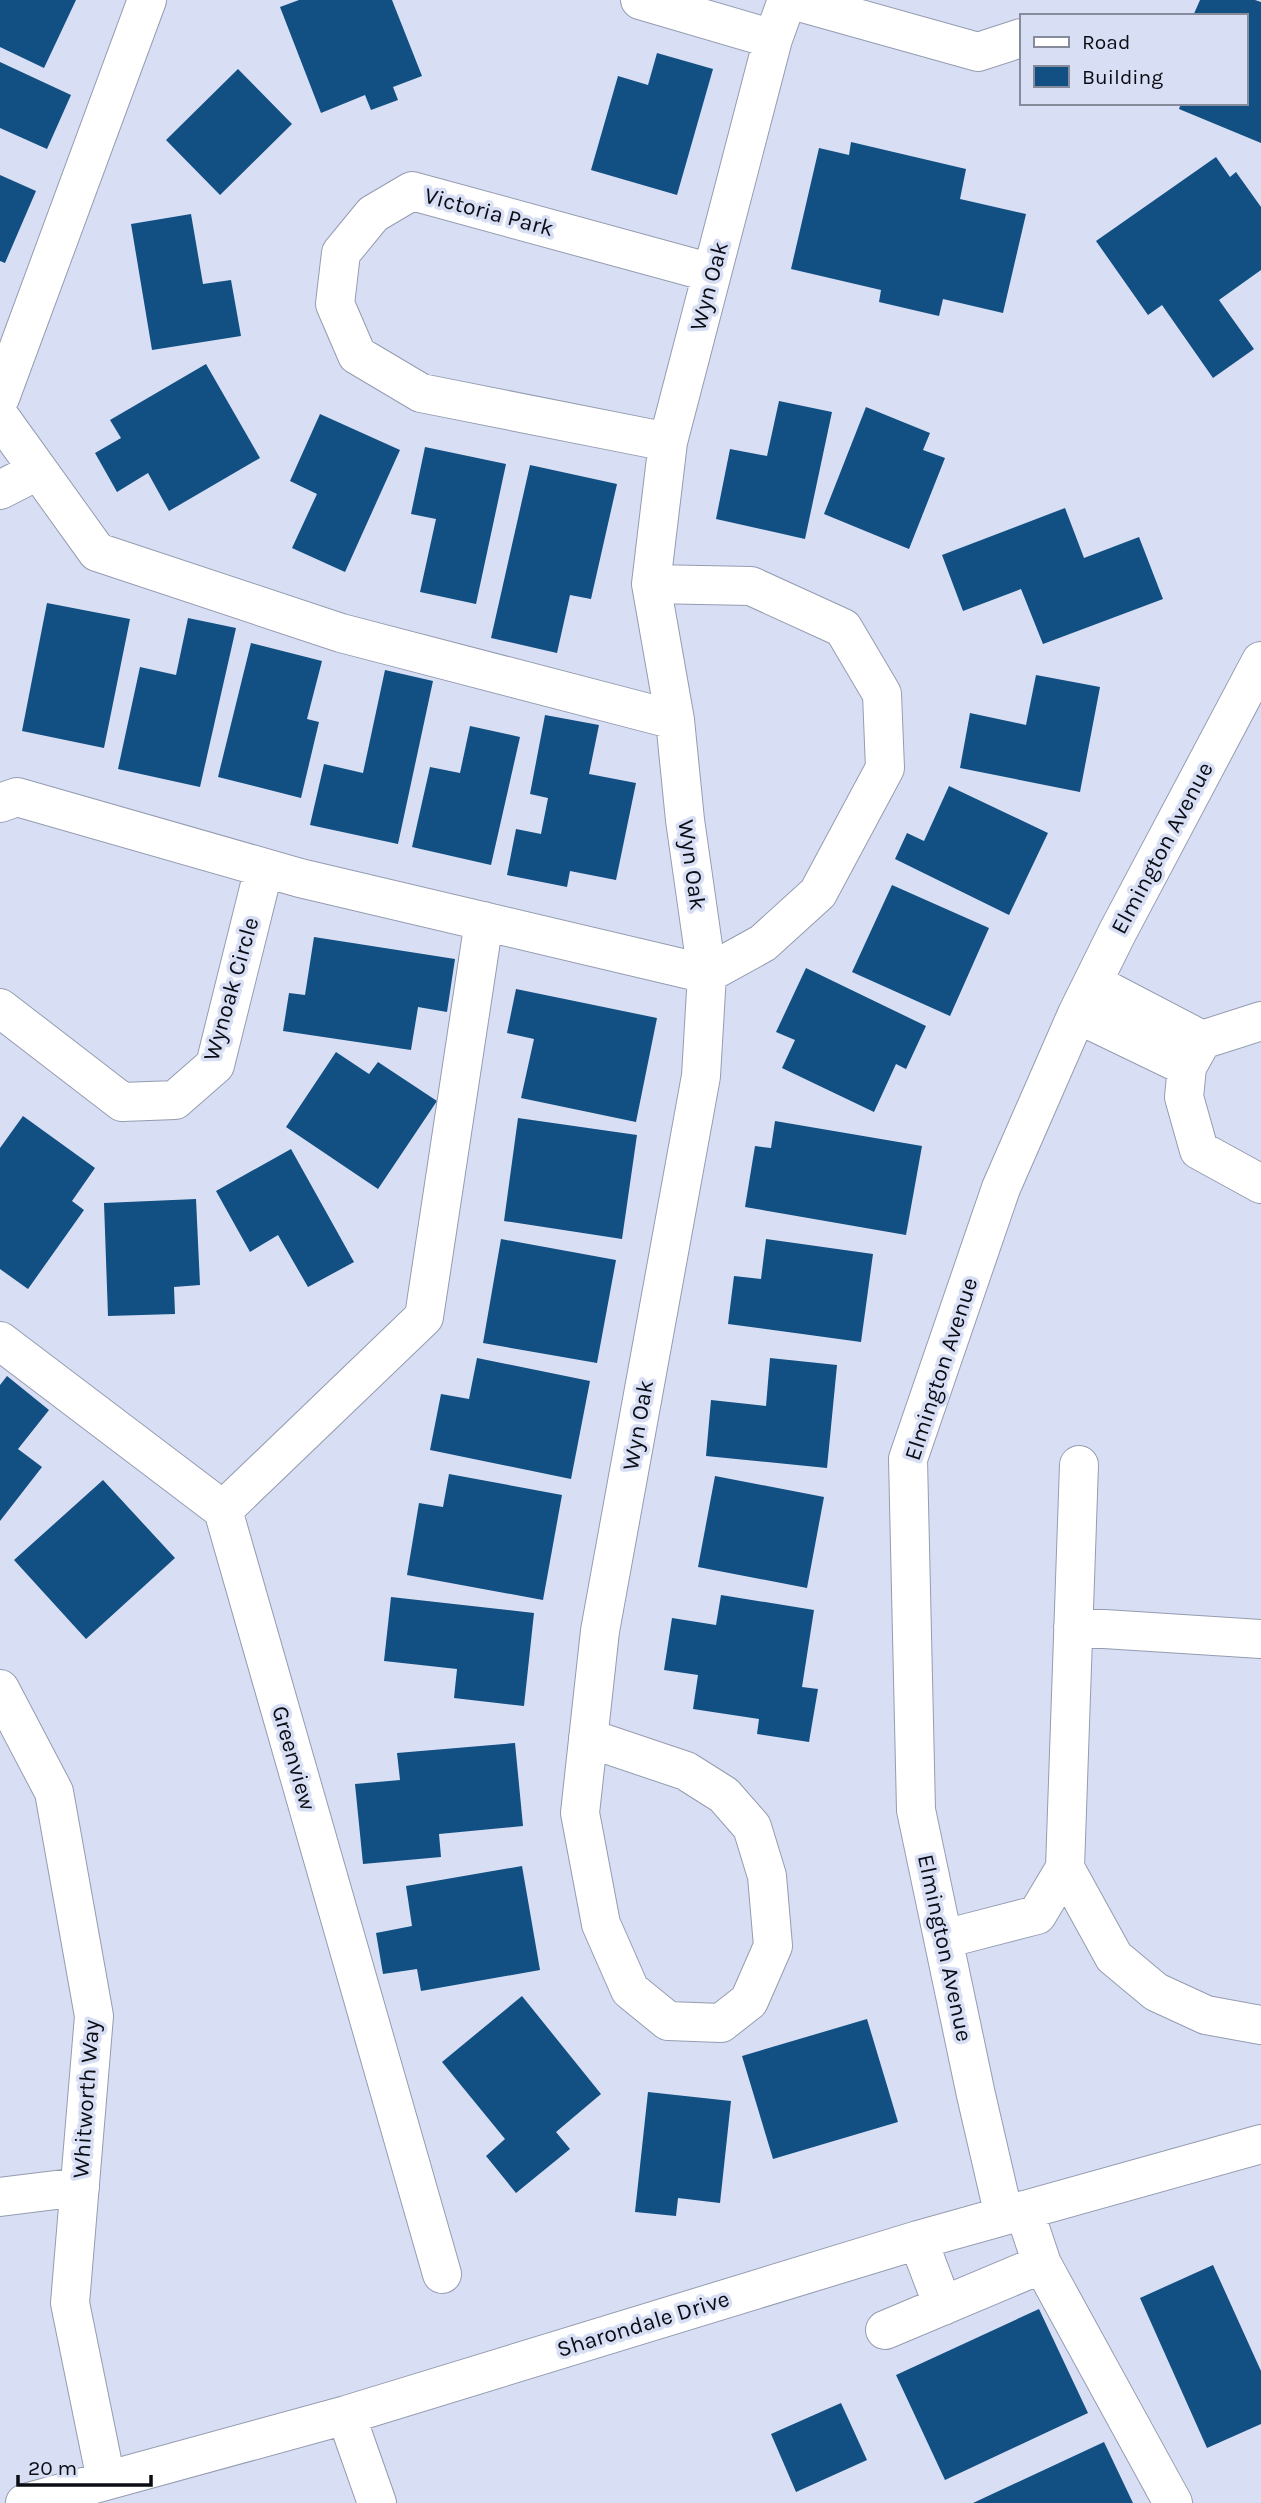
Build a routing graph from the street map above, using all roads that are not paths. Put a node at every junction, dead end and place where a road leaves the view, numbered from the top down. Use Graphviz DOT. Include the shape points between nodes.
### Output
graph roads {
  1 [pos="147,0"];
  2 [pos="640,0"];
  3 [pos="789,0"];
  4 [pos="1020,38"];
  5 [pos="773,39"];
  6 [pos="712,273"];
  7 [pos="0,398"];
  8 [pos="0,417"];
  9 [pos="668,442"];
  10 [pos="37,471"];
  11 [pos="0,490"];
  12 [pos="650,584"];
  13 [pos="1261,661"];
  14 [pos="675,720"];
  15 [pos="0,803"];
  16 [pos="264,867"];
  17 [pos="484,921"];
  18 [pos="707,974"];
  19 [pos="1085,998"];
  20 [pos="0,1008"];
  21 [pos="1261,1021"];
  22 [pos="1194,1053"];
  23 [pos="1261,1184"];
  24 [pos="0,1341"];
  25 [pos="1079,1465"];
  26 [pos="223,1510"];
  27 [pos="1073,1627"];
  28 [pos="1261,1639"];
  29 [pos="0,1689"];
  30 [pos="588,1738"];
  31 [pos="1065,1868"];
  32 [pos="944,1939"];
  33 [pos="1261,2025"];
  34 [pos="1261,2144"];
  35 [pos="80,2187"];
  36 [pos="0,2197"];
  37 [pos="1014,2213"];
  38 [pos="918,2240"];
  39 [pos="1042,2264"];
  40 [pos="442,2274"];
  41 [pos="943,2306"];
  42 [pos="885,2330"];
  43 [pos="346,2415"];
  44 [pos="106,2480"];
  45 [pos="25,2503"];
  46 [pos="377,2503"];
  47 [pos="1173,2503"];
  1 -- 7 [label="street"];
  2 -- 5 [label="street"];
  3 -- 4 [label="street" via="978,52"];
  3 -- 5 [label="street, Wyn Oak"];
  5 -- 6 [label="street, Wyn Oak"];
  6 -- 9 [label="street, Wyn Oak"];
  6 -- 9 [label="street, Victoria Park" via="412,191 373,214 341,253 335,304 357,355 421,393"];
  8 -- 10 [label="street"];
  9 -- 12 [label="street, Wyn Oak"];
  10 -- 11 [label="street"];
  10 -- 14 [label="street" via="97,552 341,633"];
  12 -- 14 [label="street, Wyn Oak"];
  12 -- 18 [label="street" via="751,586 843,628 882,694 885,768 818,893 763,943"];
  13 -- 19 [label="street, Elmington Avenue"];
  14 -- 18 [label="street, Wyn Oak"];
  15 -- 16 [label="street" via="17,797"];
  16 -- 17 [label="street"];
  16 -- 20 [label="street, Wynoak Circle" via="215,1065 175,1100 122,1102"];
  17 -- 18 [label="street"];
  17 -- 26 [label="street" via="424,1317"];
  18 -- 30 [label="street, Wyn Oak" via="701,1076 600,1631"];
  19 -- 22 [label="street"];
  19 -- 32 [label="street, Elmington Avenue" via="1001,1188 908,1459 916,1810"];
  21 -- 22 [label="street"];
  22 -- 23 [label="street" via="1184,1097 1199,1150"];
  24 -- 26 [label="street"];
  25 -- 27 [label="street"];
  26 -- 40 [label="street, Greenview"];
  27 -- 28 [label="street"];
  27 -- 31 [label="street"];
  29 -- 35 [label="street, Whitworth Way" via="54,1792 94,2016"];
  30 -- 30 [label="street, Wyn Oak" via="580,1813 601,1924 630,1990 668,2021 721,2023 749,2001 773,1946 767,1876 752,1827 724,1795 687,1771"];
  31 -- 32 [label="street" via="1037,1915"];
  31 -- 33 [label="street" via="1114,1957 1156,1992 1206,2015"];
  32 -- 37 [label="street, Elmington Avenue"];
  34 -- 37 [label="street, Sharondale Drive"];
  35 -- 36 [label="street"];
  35 -- 44 [label="street, Whitworth Way" via="70,2303"];
  37 -- 38 [label="street, Sharondale Drive"];
  37 -- 39 [label="street, Elmington Avenue"];
  38 -- 41 [label="street"];
  38 -- 43 [label="street, Sharondale Drive"];
  39 -- 41 [label="street"];
  39 -- 47 [label="street, Elmington Avenue"];
  41 -- 42 [label="street"];
  43 -- 44 [label="street, Sharondale Drive"];
  43 -- 46 [label="street"];
  44 -- 45 [label="street, Sharondale Drive"];
}
